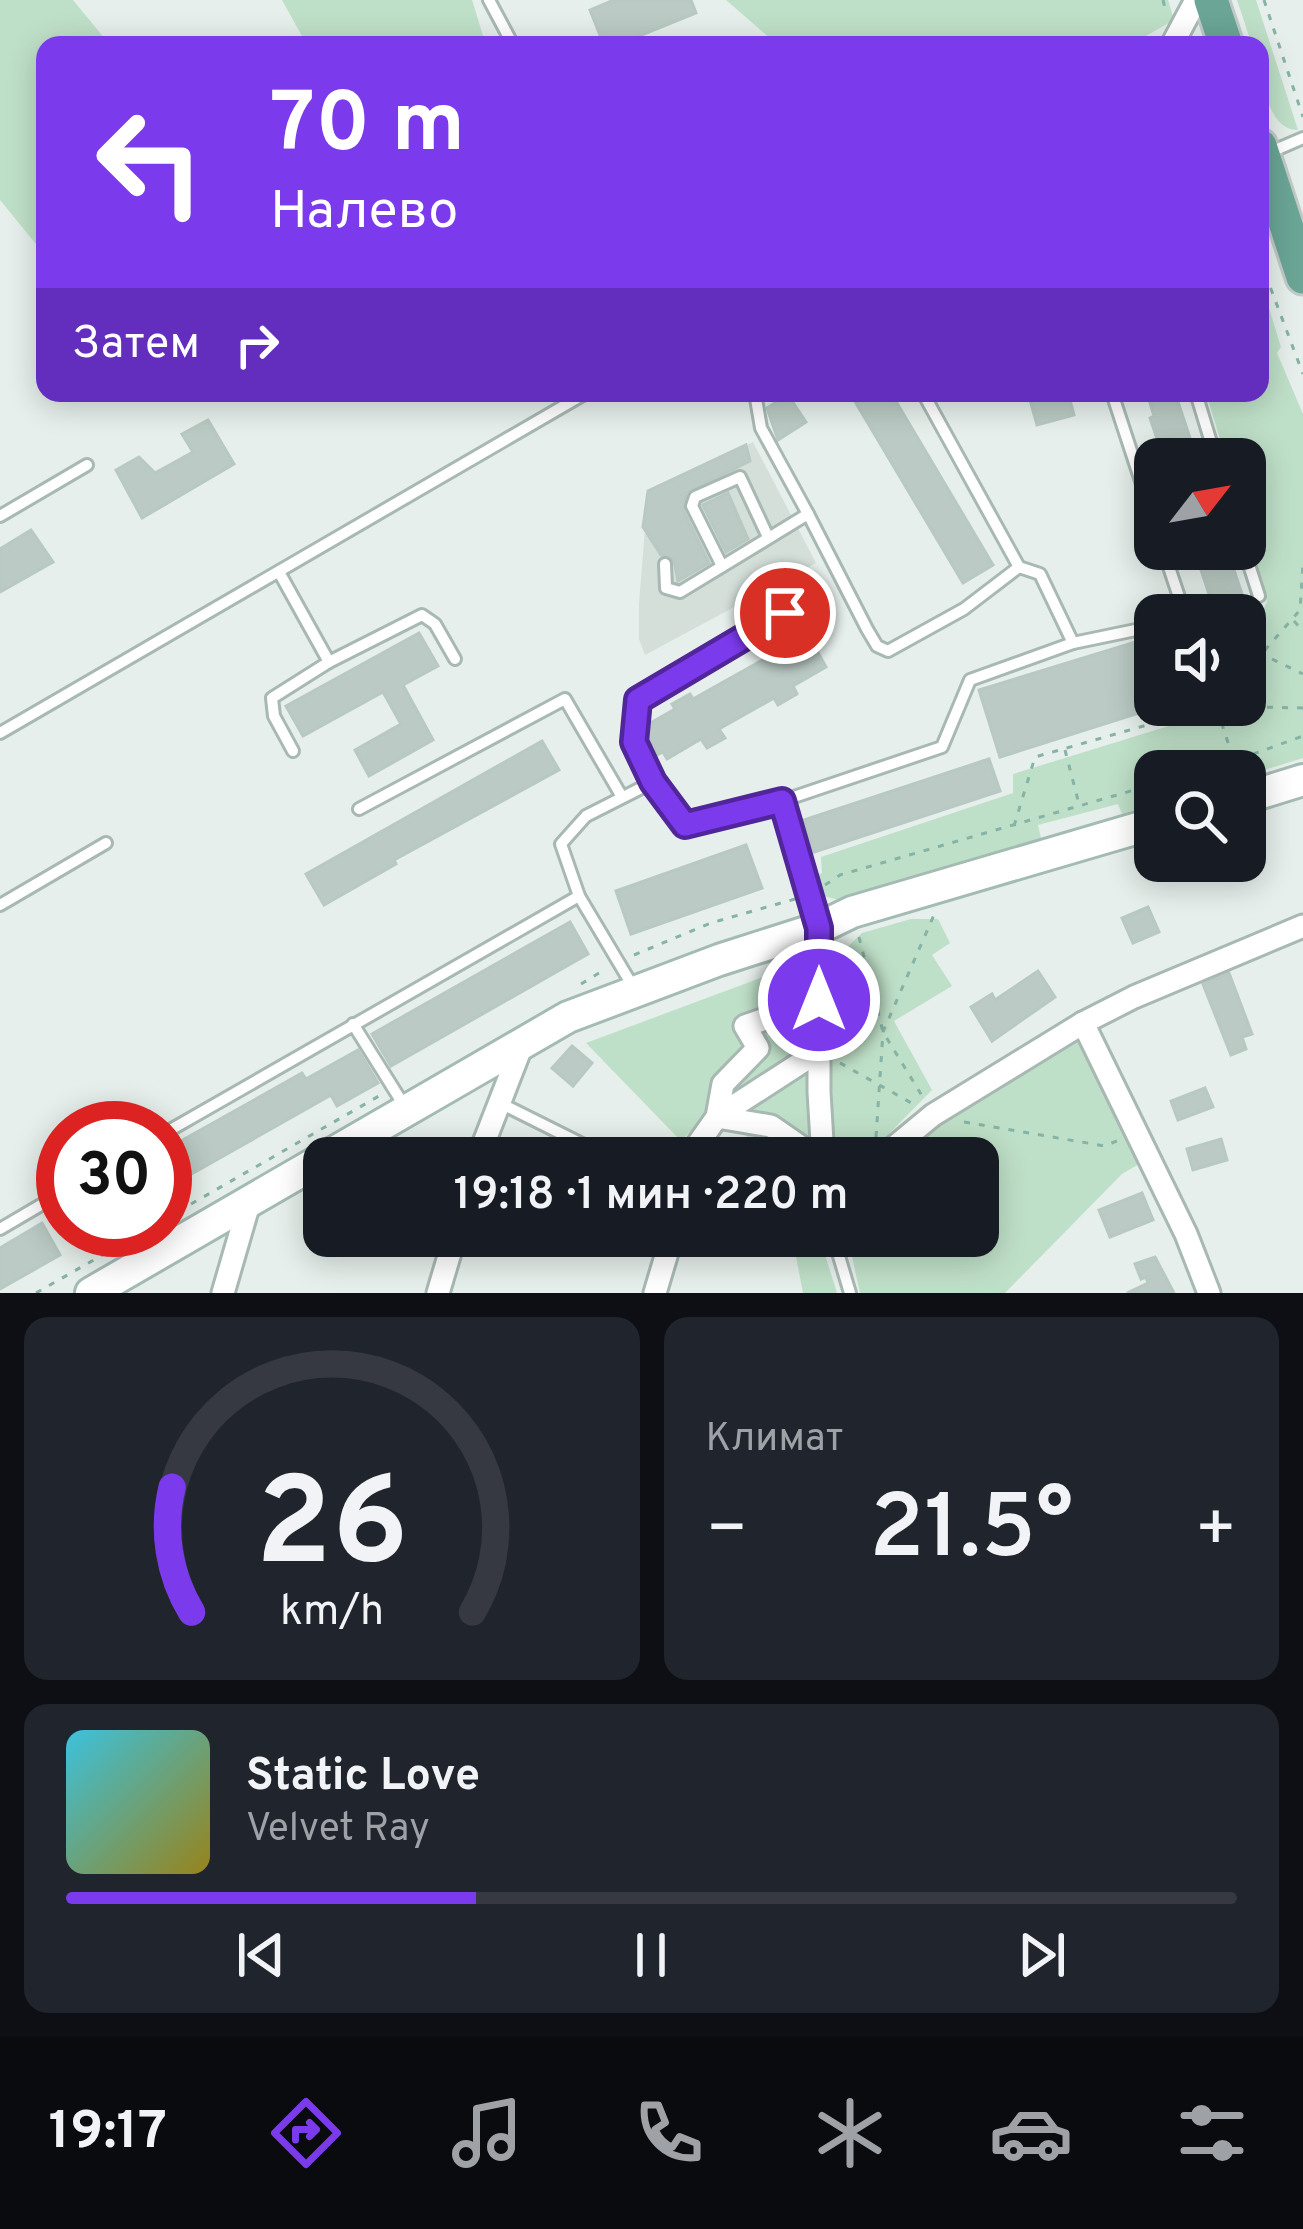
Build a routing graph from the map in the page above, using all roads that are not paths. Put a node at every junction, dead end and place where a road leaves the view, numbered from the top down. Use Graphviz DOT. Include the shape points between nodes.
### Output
graph roads {
  1 [pos="489,0"];
  2 [pos="1196,0"];
  3 [pos="1211,0"];
  4 [pos="508,36"];
  5 [pos="1177,36"];
  6 [pos="1223,36"];
  7 [pos="1303,138"];
  8 [pos="1269,149"];
  9 [pos="1269,173"];
  10 [pos="1303,277"];
  11 [pos="571,402"];
  12 [pos="757,402"];
  13 [pos="928,402"];
  14 [pos="1115,402"];
  15 [pos="1199,402"];
  16 [pos="1210,438"];
  17 [pos="1134,460"];
  18 [pos="87,465"];
  19 [pos="808,514"];
  20 [pos="0,516"];
  21 [pos="768,537"];
  22 [pos="664,564"];
  23 [pos="722,566"];
  24 [pos="1019,567"];
  25 [pos="279,572"];
  26 [pos="785,613"];
  27 [pos="1134,630"];
  28 [pos="1073,643"];
  29 [pos="455,659"];
  30 [pos="329,662"];
  31 [pos="0,733"];
  32 [pos="292,752"];
  33 [pos="1303,780"];
  34 [pos="653,782"];
  35 [pos="1266,791"];
  36 [pos="622,797"];
  37 [pos="782,801"];
  38 [pos="359,808"];
  39 [pos="1134,829"];
  40 [pos="106,843"];
  41 [pos="579,896"];
  42 [pos="0,905"];
  43 [pos="1303,926"];
  44 [pos="819,928"];
  45 [pos="634,990"];
  46 [pos="819,1000"];
  47 [pos="1083,1023"];
  48 [pos="353,1024"];
  49 [pos="522,1044"];
  50 [pos="819,1051"];
  51 [pos="497,1102"];
  52 [pos="406,1109"];
  53 [pos="192,1117"];
  54 [pos="717,1117"];
  55 [pos="485,1137"];
  56 [pos="568,1137"];
  57 [pos="703,1137"];
  58 [pos="788,1137"];
  59 [pos="820,1137"];
  60 [pos="897,1137"];
  61 [pos="250,1200"];
  62 [pos="36,1208"];
  63 [pos="0,1229"];
  64 [pos="449,1257"];
  65 [pos="666,1257"];
  66 [pos="840,1257"];
  67 [pos="91,1293"];
  68 [pos="223,1293"];
  69 [pos="438,1293"];
  70 [pos="656,1293"];
  71 [pos="850,1293"];
  72 [pos="1209,1293"];
  1 -- 4 [label="lane"];
  2 -- 5 [label="street"];
  3 -- 6 [label="main road"];
  7 -- 8 [label="lane"];
  9 -- 10 [label="main road"];
  11 -- 25 [label="lane"];
  12 -- 19 [label="lane" via="761,428"];
  13 -- 24 [label="lane"];
  14 -- 17 [label="lane"];
  15 -- 16 [label="lane"];
  18 -- 20 [label="lane"];
  19 -- 21 [label="lane"];
  19 -- 24 [label="lane" via="866,629 888,652"];
  21 -- 23 [label="lane"];
  21 -- 23 [label="lane" via="740,477 695,497 692,506"];
  22 -- 23 [label="lane" via="672,592"];
  24 -- 28 [label="lane" via="1040,574"];
  25 -- 30 [label="lane"];
  25 -- 31 [label="lane"];
  26 -- 34 [label="lane" via="638,700 634,742"];
  27 -- 28 [label="lane"];
  28 -- 37 [label="lane" via="970,680 942,747"];
  29 -- 30 [label="lane" via="422,615"];
  30 -- 32 [label="lane" via="272,698"];
  33 -- 35 [label="main road"];
  34 -- 36 [label="lane"];
  34 -- 37 [label="lane" via="685,825"];
  36 -- 38 [label="lane" via="565,699"];
  36 -- 41 [label="lane" via="586,815 561,844"];
  37 -- 44 [label="lane"];
  39 -- 44 [label="main road"];
  40 -- 42 [label="lane"];
  41 -- 45 [label="lane"];
  41 -- 48 [label="lane"];
  43 -- 47 [label="street"];
  44 -- 45 [label="main road"];
  44 -- 46 [label="street"];
  45 -- 49 [label="main road"];
  46 -- 50 [label="street"];
  46 -- 54 [label="street" via="745,1026 758,1048 723,1084"];
  47 -- 60 [label="street"];
  47 -- 72 [label="street"];
  48 -- 52 [label="lane"];
  48 -- 53 [label="lane"];
  49 -- 51 [label="street"];
  49 -- 52 [label="main road"];
  50 -- 54 [label="street"];
  50 -- 59 [label="street"];
  51 -- 55 [label="street"];
  51 -- 56 [label="lane"];
  52 -- 61 [label="main road"];
  54 -- 57 [label="street"];
  54 -- 58 [label="street" via="771,1126"];
  61 -- 67 [label="main road"];
  61 -- 68 [label="street"];
  62 -- 63 [label="lane"];
  64 -- 69 [label="street"];
  65 -- 70 [label="street"];
  66 -- 71 [label="lane"];
}
